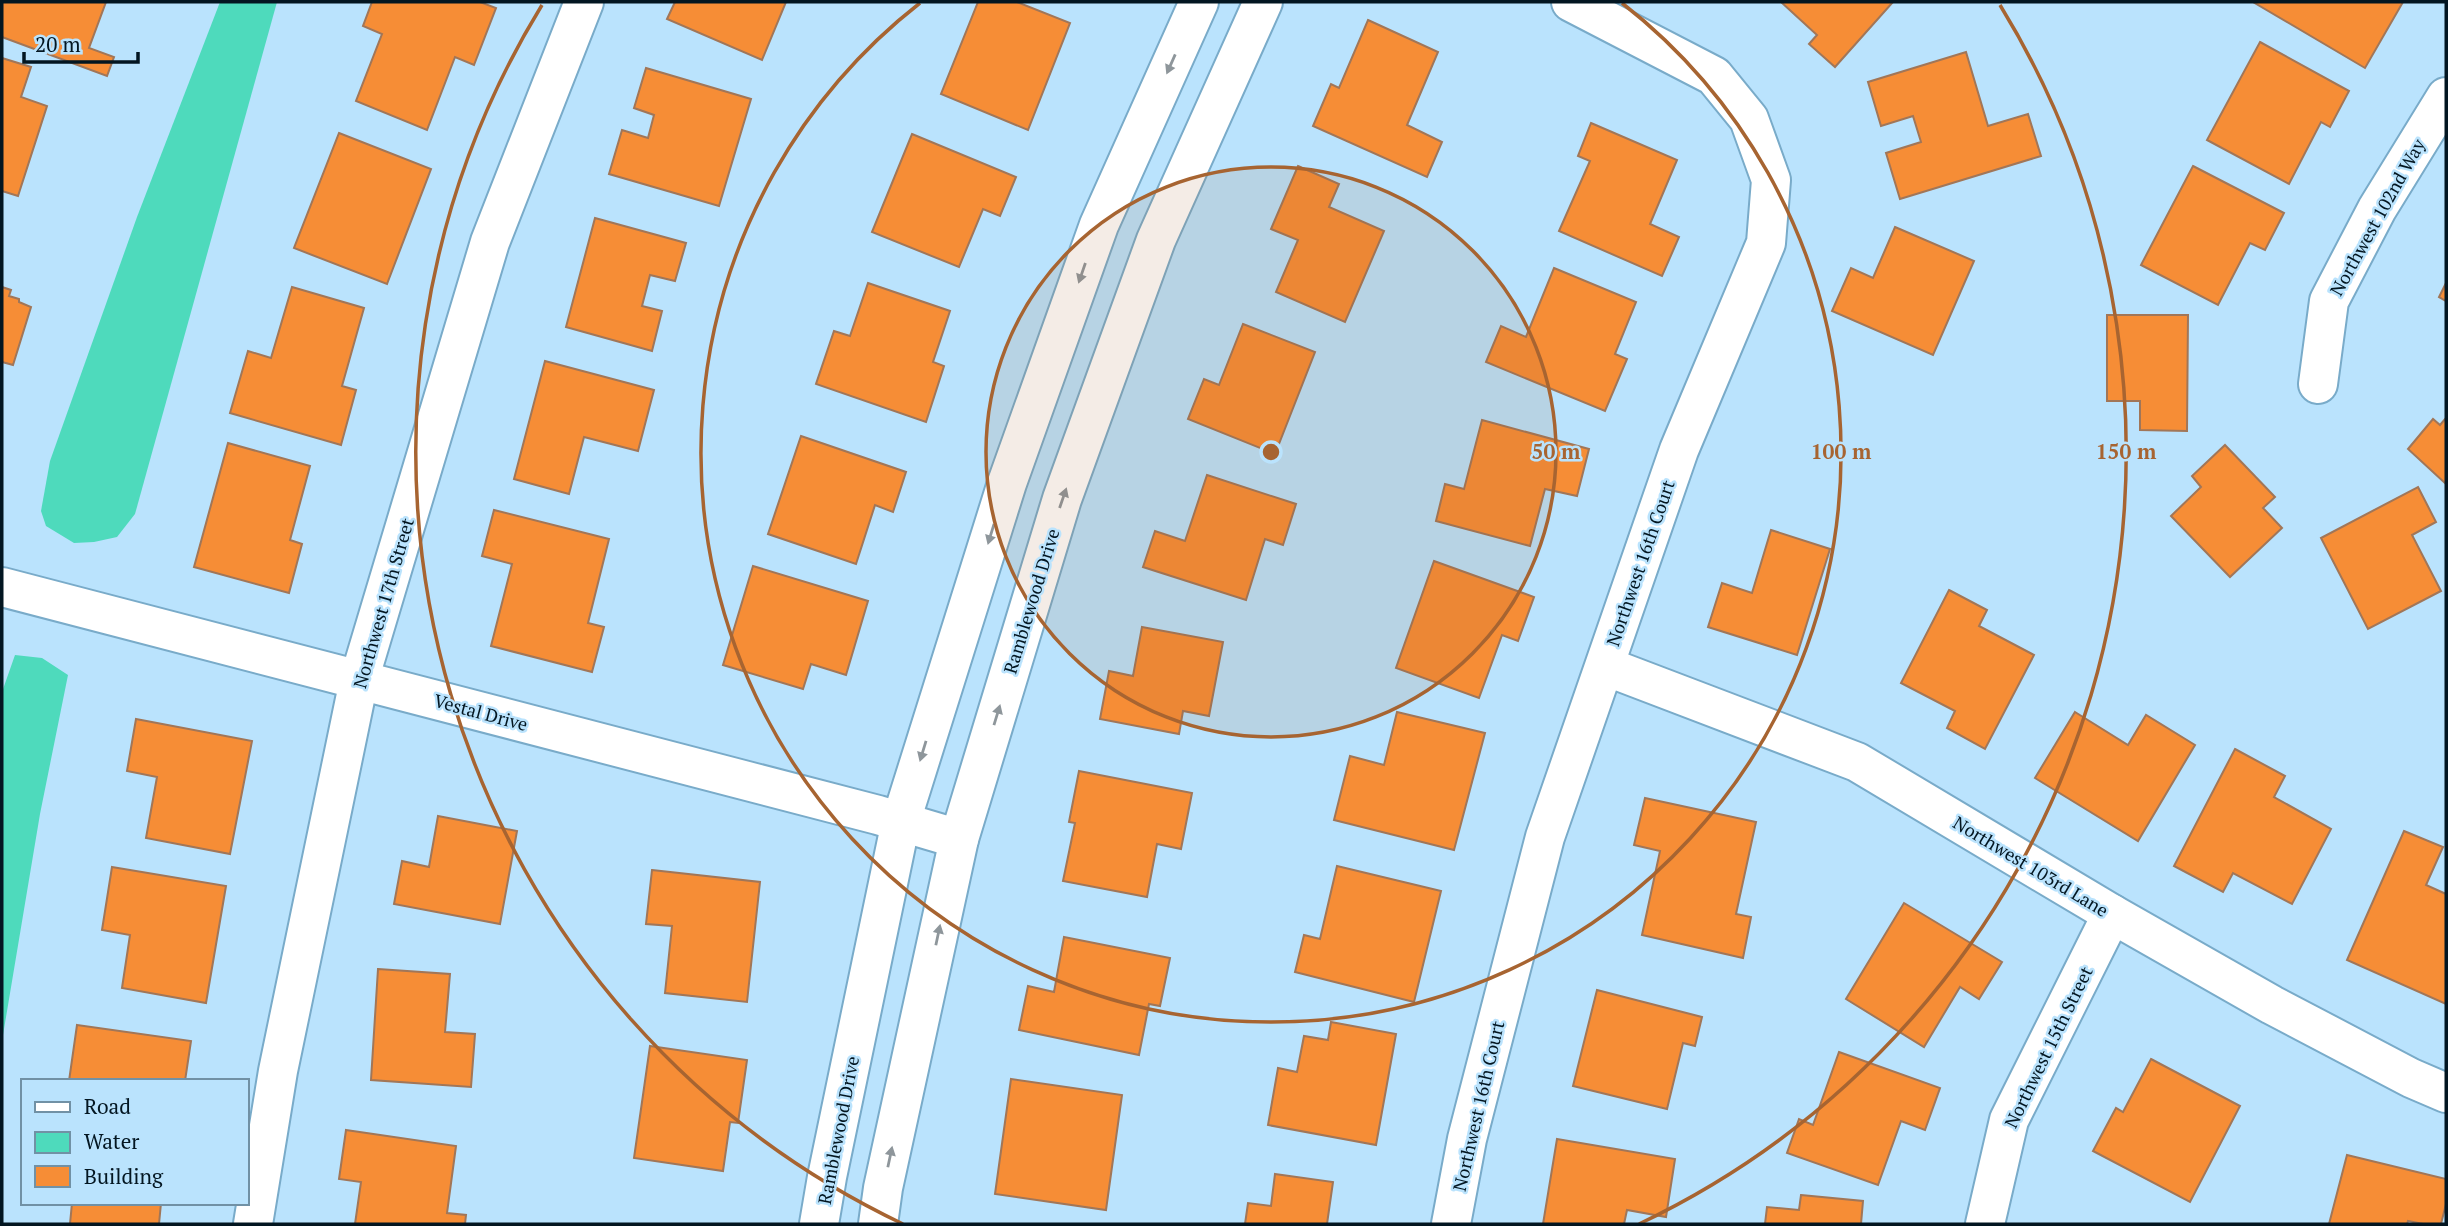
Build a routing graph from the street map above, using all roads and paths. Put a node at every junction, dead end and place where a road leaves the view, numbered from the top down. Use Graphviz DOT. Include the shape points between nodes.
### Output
graph roads {
  1 [pos="584,2"];
  2 [pos="1199,2"];
  3 [pos="1263,2"];
  4 [pos="1572,2"];
  5 [pos="2446,97"];
  6 [pos="2318,384"];
  7 [pos="2,587"];
  8 [pos="1605,666"];
  9 [pos="359,680"];
  10 [pos="901,821"];
  11 [pos="960,839"];
  12 [pos="2112,914"];
  13 [pos="2446,1093"];
  14 [pos="253,1224"];
  15 [pos="819,1224"];
  16 [pos="878,1224"];
  17 [pos="1451,1224"];
  18 [pos="1985,1224"];
  1 -- 9 [label="street, Northwest 17th Street" via="490,242"];
  2 -- 10 [label="street, Ramblewood Drive, one-way" via="1099,225 1007,483"];
  11 -- 3 [label="street, Ramblewood Drive, one-way" via="1062,499 1151,253"];
  4 -- 8 [label="street, Northwest 16th Court" via="1714,76 1749,119 1770,180 1766,243 1679,450"];
  5 -- 6 [label="street, Northwest 102nd Way" via="2377,209 2329,301"];
  7 -- 9 [label="street, Vestal Drive"];
  8 -- 12 [label="street, Northwest 103rd Lane" via="1857,762"];
  8 -- 17 [label="street, Northwest 16th Court" via="1545,837 1467,1139"];
  9 -- 10 [label="street, Vestal Drive"];
  9 -- 14 [label="street, Northwest 17th Street" via="278,1071"];
  10 -- 11 [label="street, Vestal Drive"];
  10 -- 15 [label="street, Ramblewood Drive"];
  16 -- 11 [label="street, Ramblewood Drive, one-way"];
  12 -- 13 [label="street, Northwest 103rd Lane" via="2272,1005"];
  12 -- 18 [label="street, Northwest 15th Street" via="2009,1120"];
}
